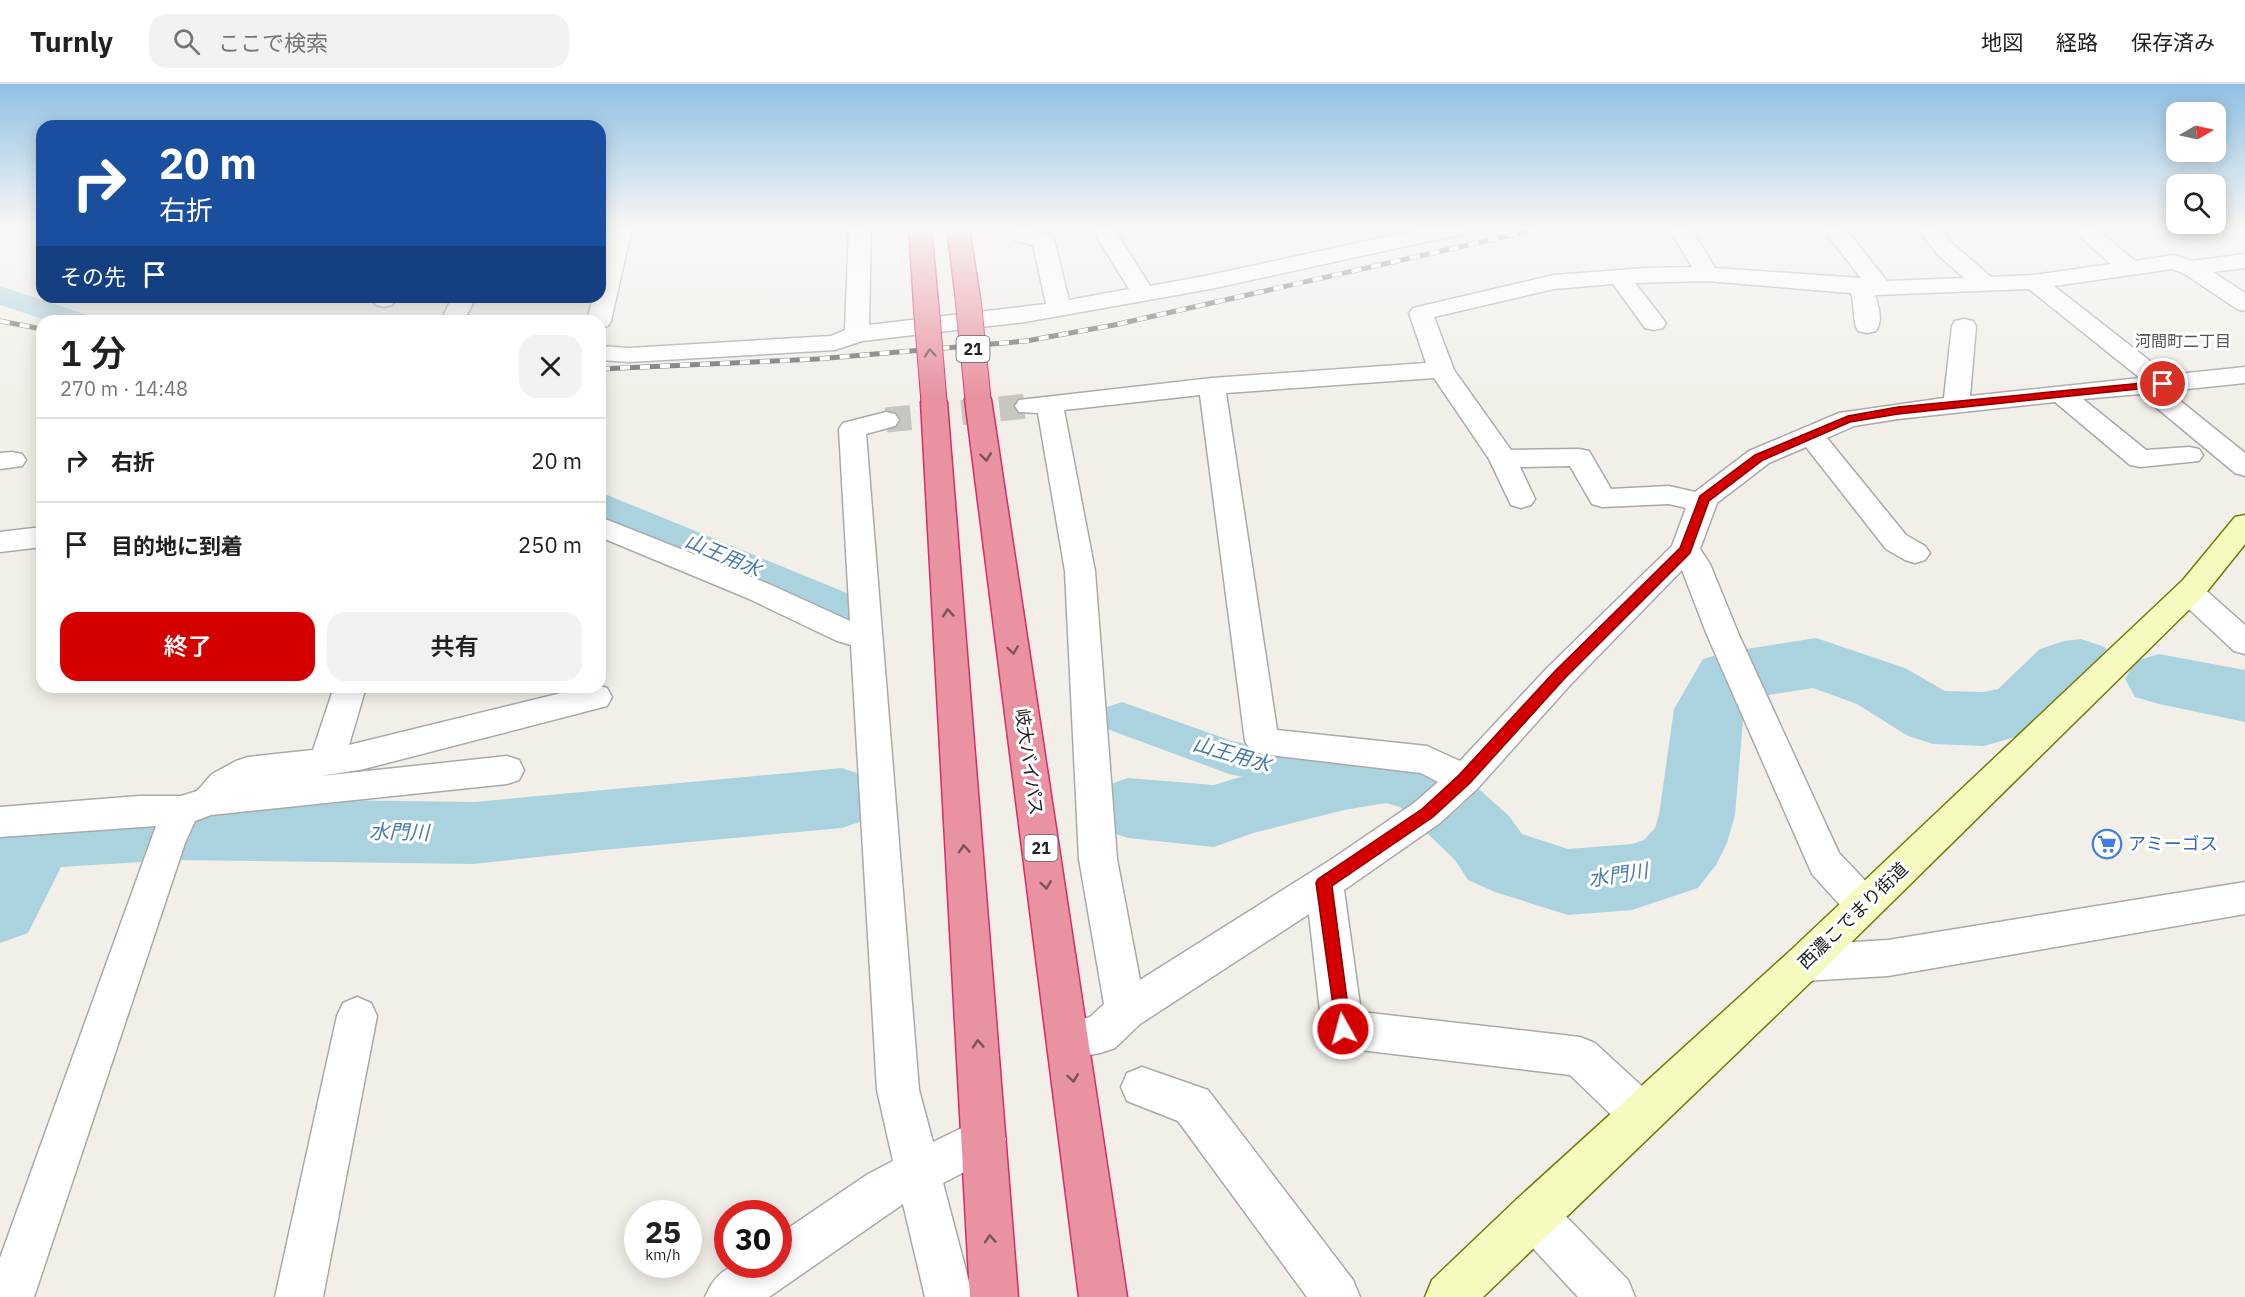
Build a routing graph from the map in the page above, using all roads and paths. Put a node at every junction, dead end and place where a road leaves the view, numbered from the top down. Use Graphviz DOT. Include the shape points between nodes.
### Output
graph roads {
  1 [pos="858,284"];
  2 [pos="924,284"];
  3 [pos="966,284"];
  4 [pos="1053,284"];
  5 [pos="1137,284"];
  6 [pos="1189,284"];
  7 [pos="1547,284"];
  8 [pos="1624,284"];
  9 [pos="1837,284"];
  10 [pos="1961,284"];
  11 [pos="2036,284"];
  12 [pos="2214,284"];
  13 [pos="1870,286"];
  14 [pos="1144,294"];
  15 [pos="2245,304"];
  16 [pos="1059,309"];
  17 [pos="1654,323"];
  18 [pos="1867,326"];
  19 [pos="1964,326"];
  20 [pos="857,334"];
  21 [pos="606,353"];
  22 [pos="1441,370"];
  23 [pos="2245,375"];
  24 [pos="2155,385"];
  25 [pos="1212,386"];
  26 [pos="2062,395"];
  27 [pos="1956,406"];
  28 [pos="886,420"];
  29 [pos="1811,435"];
  30 [pos="2189,455"];
  31 [pos="1503,459"];
  32 [pos="2245,467"];
  33 [pos="1521,499"];
  34 [pos="1702,503"];
  35 [pos="2245,524"];
  36 [pos="606,528"];
  37 [pos="36,538"];
  38 [pos="0,542"];
  39 [pos="1685,550"];
  40 [pos="1915,553"];
  41 [pos="2189,592"];
  42 [pos="867,637"];
  43 [pos="2245,643"];
  44 [pos="348,693"];
  45 [pos="595,698"];
  46 [pos="327,761"];
  47 [pos="507,770"];
  48 [pos="1461,782"];
  49 [pos="184,818"];
  50 [pos="0,822"];
  51 [pos="1324,883"];
  52 [pos="2245,898"];
  53 [pos="1864,905"];
  54 [pos="1804,963"];
  55 [pos="1126,1011"];
  56 [pos="357,1016"];
  57 [pos="1068,1040"];
  58 [pos="1142,1088"];
  59 [pos="1642,1115"];
  60 [pos="984,1139"];
  61 [pos="920,1170"];
  62 [pos="1533,1215"];
  63 [pos="792,1254"];
  64 [pos="757,1278"];
  65 [pos="10,1297"];
  66 [pos="299,1297"];
  67 [pos="729,1297"];
  68 [pos="949,1297"];
  69 [pos="994,1297"];
  70 [pos="1103,1297"];
  71 [pos="1336,1297"];
  72 [pos="1449,1297"];
  73 [pos="1611,1297"];
  1 -- 20 [label="street"];
  60 -- 2 [label="highway, 21, one-way, bridge"];
  3 -- 57 [label="highway, 岐大バイパス / 21, one-way, bridge" via="978,399"];
  4 -- 16 [label="street"];
  5 -- 14 [label="street"];
  6 -- 14 [label="street"];
  7 -- 22 [label="street" via="1421,314"];
  8 -- 17 [label="street"];
  9 -- 13 [label="street"];
  10 -- 13 [label="street"];
  11 -- 24 [label="street"];
  12 -- 15 [label="street"];
  13 -- 18 [label="street"];
  14 -- 16 [label="street"];
  16 -- 20 [label="street"];
  19 -- 27 [label="street"];
  20 -- 21 [label="street" via="835,343"];
  22 -- 25 [label="street"];
  22 -- 31 [label="street"];
  23 -- 24 [label="street"];
  24 -- 26 [label="street"];
  24 -- 32 [label="street"];
  25 -- 48 [label="street" via="1262,741 1427,760"];
  25 -- 55 [label="street" via="1039,405 1080,571 1098,859"];
  26 -- 27 [label="street"];
  26 -- 30 [label="street" via="2140,459"];
  27 -- 29 [label="street" via="1848,419"];
  28 -- 42 [label="street" via="852,429"];
  29 -- 34 [label="street" via="1759,457"];
  29 -- 40 [label="street" via="1896,542"];
  31 -- 33 [label="street"];
  31 -- 34 [label="street" via="1579,457 1602,498 1669,495"];
  34 -- 39 [label="street"];
  35 -- 41 [label="street, 西濃こでまり街道"];
  36 -- 42 [label="street" via="848,633"];
  37 -- 38 [label="street"];
  39 -- 48 [label="street" via="1560,675"];
  39 -- 53 [label="street" via="1695,564 1825,863"];
  41 -- 43 [label="street"];
  41 -- 53 [label="street, 西濃こでまり街道"];
  42 -- 61 [label="street" via="898,1090"];
  44 -- 46 [label="street"];
  45 -- 46 [label="street" via="364,756"];
  46 -- 49 [label="street" via="248,771 224,784"];
  47 -- 49 [label="street" via="223,801"];
  48 -- 51 [label="street" via="1428,813"];
  49 -- 50 [label="street" via="139,811"];
  49 -- 65 [label="street"];
  51 -- 55 [label="street"];
  51 -- 59 [label="street" via="1343,1029 1580,1057"];
  52 -- 54 [label="street" via="1888,958"];
  53 -- 54 [label="street, 西濃こでまり街道"];
  54 -- 59 [label="street, 西濃こでまり街道"];
  55 -- 57 [label="street" via="1100,1034"];
  56 -- 66 [label="street"];
  57 -- 70 [label="highway, 岐大バイパス / 21, one-way"];
  58 -- 71 [label="street" via="1193,1105"];
  59 -- 62 [label="street, 西濃こでまり街道"];
  60 -- 61 [label="street"];
  69 -- 60 [label="highway, 21, one-way"];
  61 -- 63 [label="street"];
  61 -- 68 [label="street"];
  62 -- 72 [label="street, 西濃こでまり街道"];
  62 -- 73 [label="street"];
  64 -- 67 [label="street"];
}
